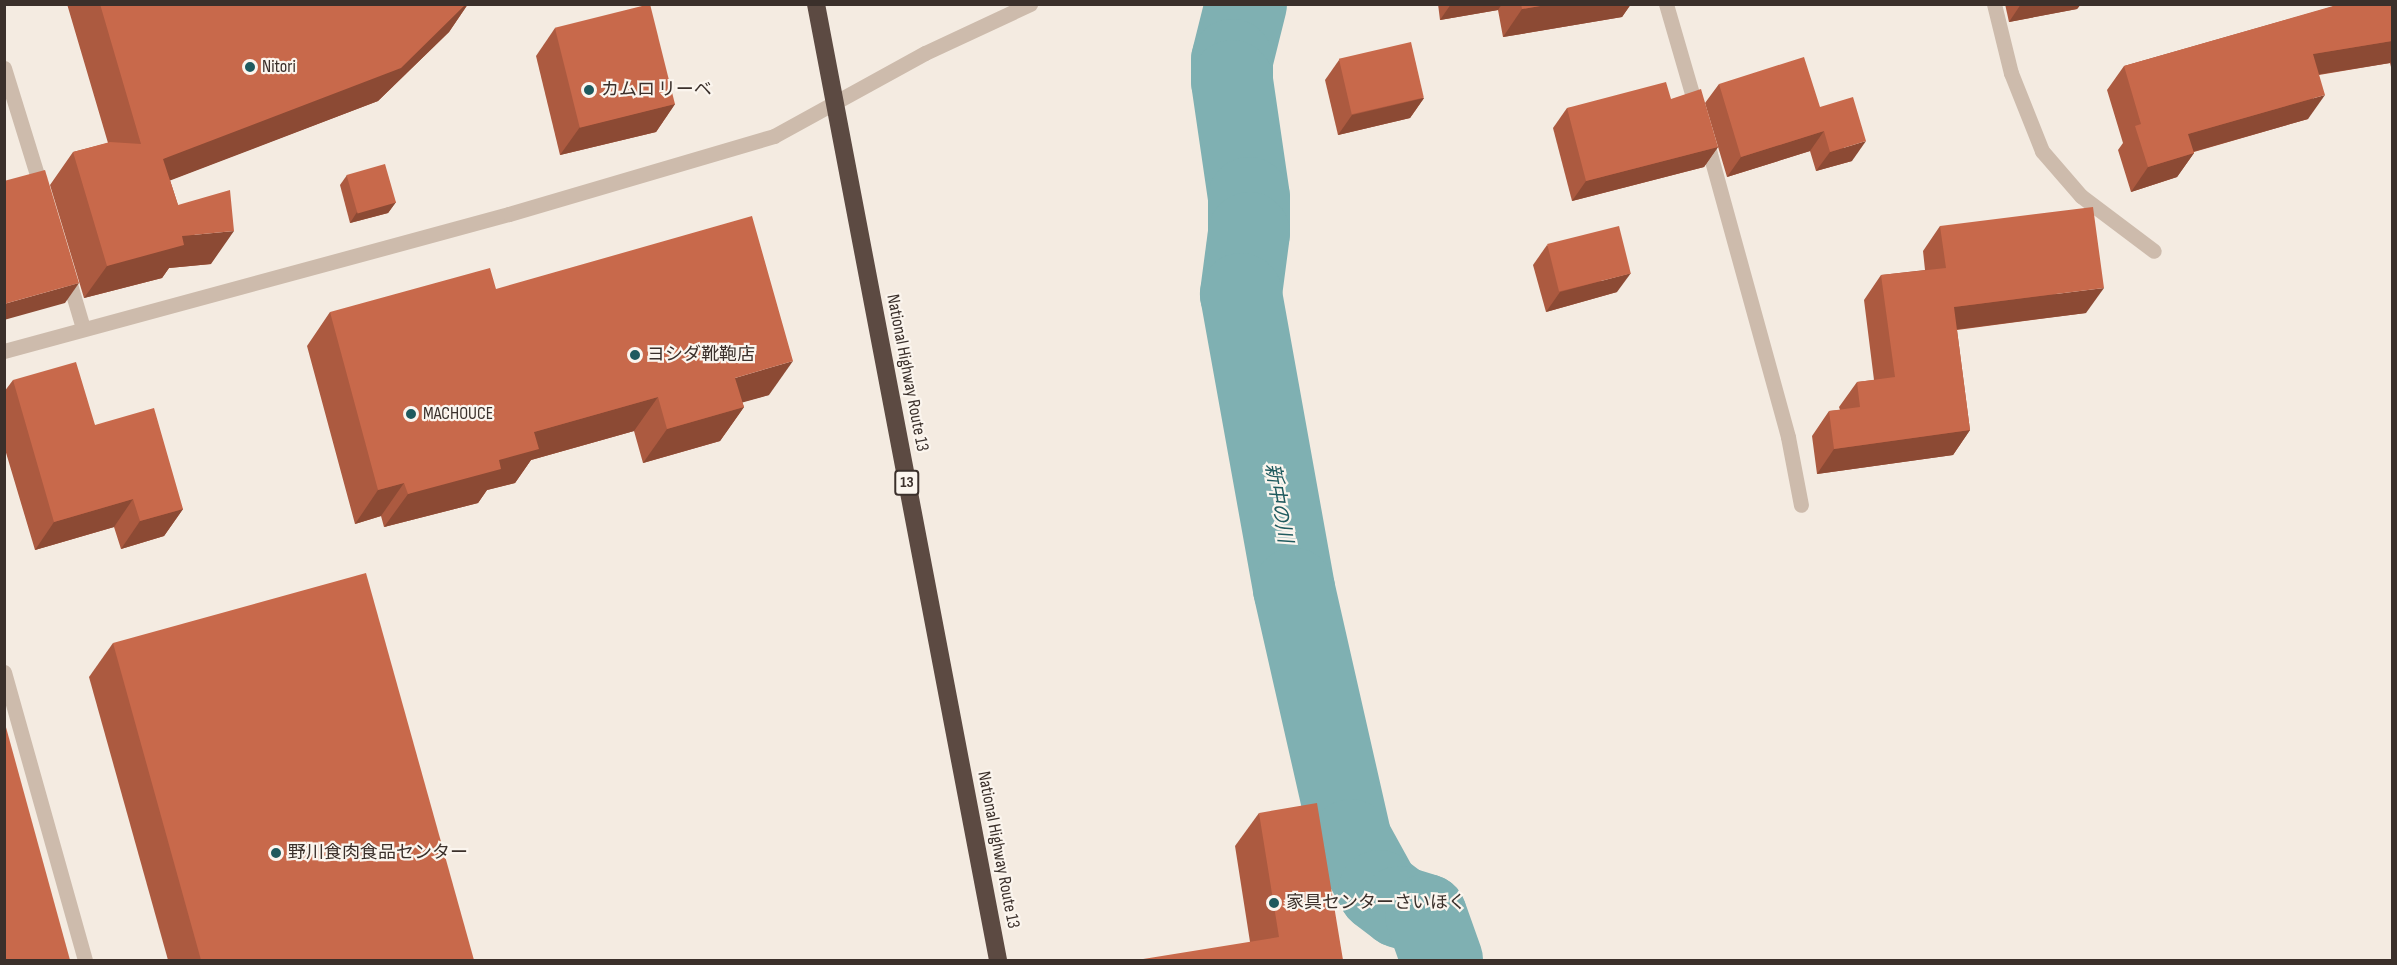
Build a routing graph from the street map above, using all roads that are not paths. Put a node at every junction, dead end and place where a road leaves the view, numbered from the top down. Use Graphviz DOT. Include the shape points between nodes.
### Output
graph roads {
  1 [pos="816,4"];
  2 [pos="1030,4"];
  3 [pos="1666,4"];
  4 [pos="1994,4"];
  5 [pos="4,68"];
  6 [pos="835,104"];
  7 [pos="46,204"];
  8 [pos="2154,251"];
  9 [pos="63,261"];
  10 [pos="83,328"];
  11 [pos="4,351"];
  12 [pos="1801,505"];
  13 [pos="4,672"];
  14 [pos="84,960"];
  15 [pos="998,960"];
  1 -- 6 [label="highway, National Highway Route 13 / 13"];
  2 -- 6 [label="street" via="926,53"];
  3 -- 12 [label="street" via="1744,269 1788,437"];
  4 -- 8 [label="street" via="2011,73 2042,151 2081,196"];
  5 -- 7 [label="street"];
  6 -- 10 [label="street" via="774,136 660,171"];
  6 -- 15 [label="highway, National Highway Route 13 / 13"];
  9 -- 10 [label="street"];
  10 -- 11 [label="street"];
  13 -- 14 [label="street"];
}
